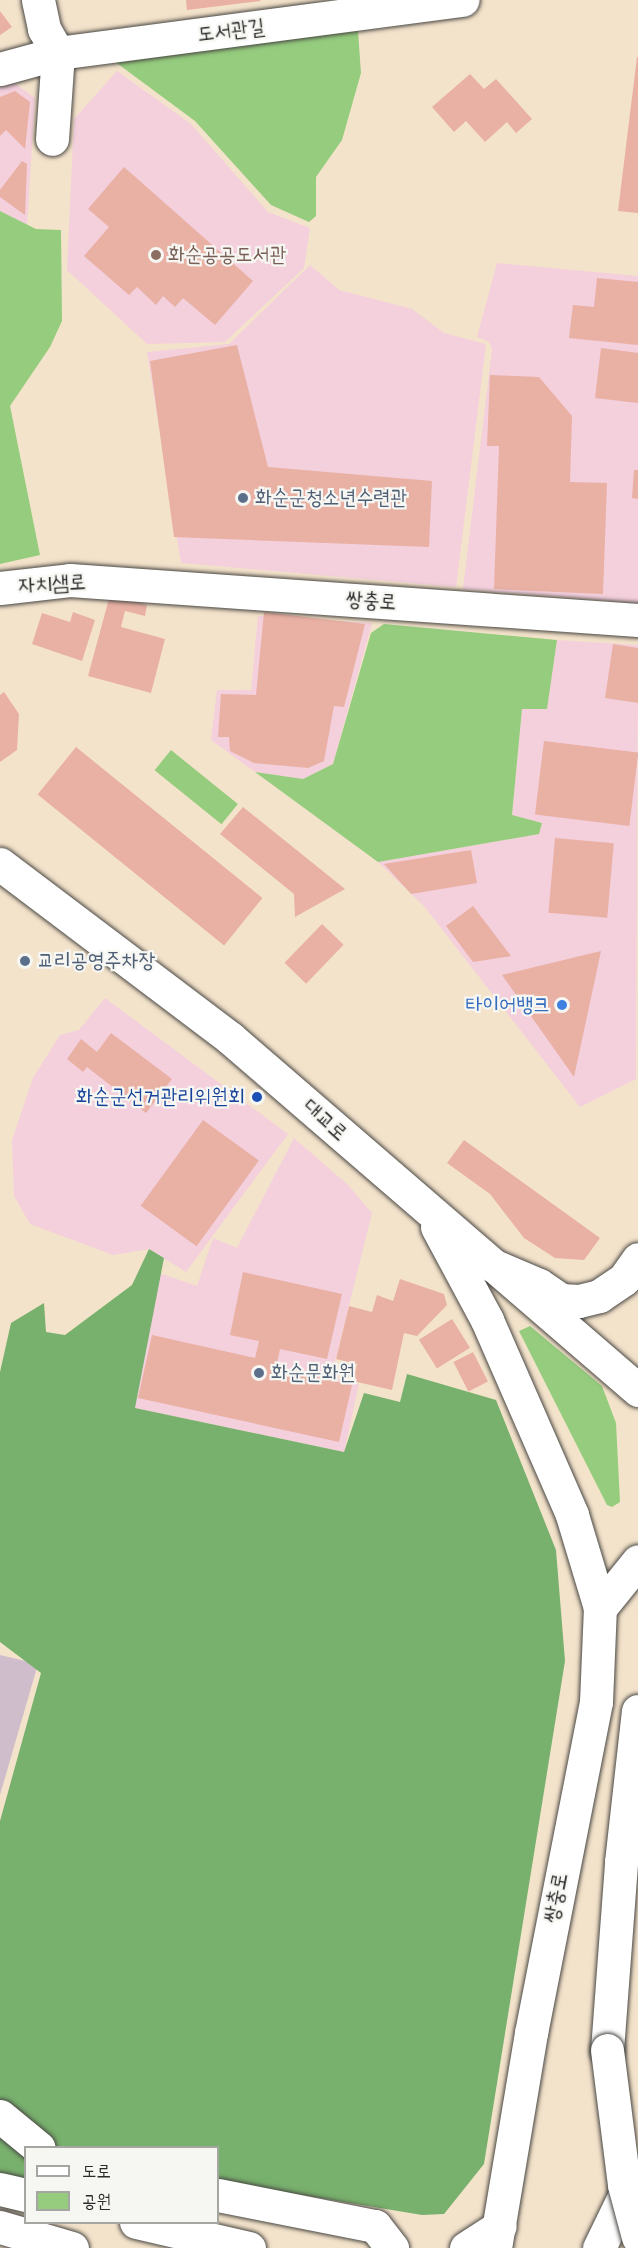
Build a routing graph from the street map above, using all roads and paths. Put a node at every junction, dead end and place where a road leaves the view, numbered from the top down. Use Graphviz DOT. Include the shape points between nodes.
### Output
graph roads {
  1 [pos="38,0"];
  2 [pos="463,0"];
  3 [pos="333,8"];
  4 [pos="58,53"];
  5 [pos="0,69"];
  6 [pos="52,140"];
  7 [pos="104,583"];
  8 [pos="0,588"];
  9 [pos="638,620"];
  10 [pos="0,864"];
  11 [pos="428,1210"];
  12 [pos="638,1259"];
  13 [pos="492,1265"];
  14 [pos="638,1390"];
  15 [pos="638,1561"];
  16 [pos="600,1608"];
  17 [pos="638,1711"];
  18 [pos="0,2116"];
  19 [pos="37,2146"];
  20 [pos="638,2169"];
  21 [pos="0,2189"];
  22 [pos="24,2195"];
  23 [pos="219,2195"];
  24 [pos="141,2224"];
  25 [pos="0,2228"];
  26 [pos="498,2237"];
  27 [pos="638,2237"];
  28 [pos="72,2248"];
  29 [pos="249,2248"];
  30 [pos="392,2248"];
  31 [pos="466,2248"];
  32 [pos="599,2248"];
  1 -- 4 [label="street" via="44,29"];
  2 -- 3 [label="street, 도서관길"];
  3 -- 4 [label="street, 도서관길"];
  4 -- 5 [label="street, 도서관길"];
  4 -- 6 [label="street"];
  7 -- 8 [label="street, 자치샘로" via="70,580"];
  7 -- 9 [label="street, 쌍충로"];
  10 -- 11 [label="street, 대교로" via="230,1038"];
  11 -- 13 [label="street, 대교로"];
  11 -- 16 [label="street" via="487,1320 567,1504"];
  12 -- 13 [label="street" via="624,1279 599,1296 579,1301 561,1300 539,1285"];
  13 -- 14 [label="street, 대교로"];
  15 -- 16 [label="street"];
  16 -- 26 [label="street, 쌍충로" via="596,1702 531,2033"];
  17 -- 27 [label="street, bridge" via="618,1896 607,2050 624,2185"];
  18 -- 19 [label="street"];
  20 -- 32 [label="street"];
  21 -- 22 [label="street"];
  23 -- 30 [label="street" via="375,2226"];
  24 -- 29 [label="street"];
  25 -- 28 [label="street"];
  26 -- 31 [label="street"];
}
